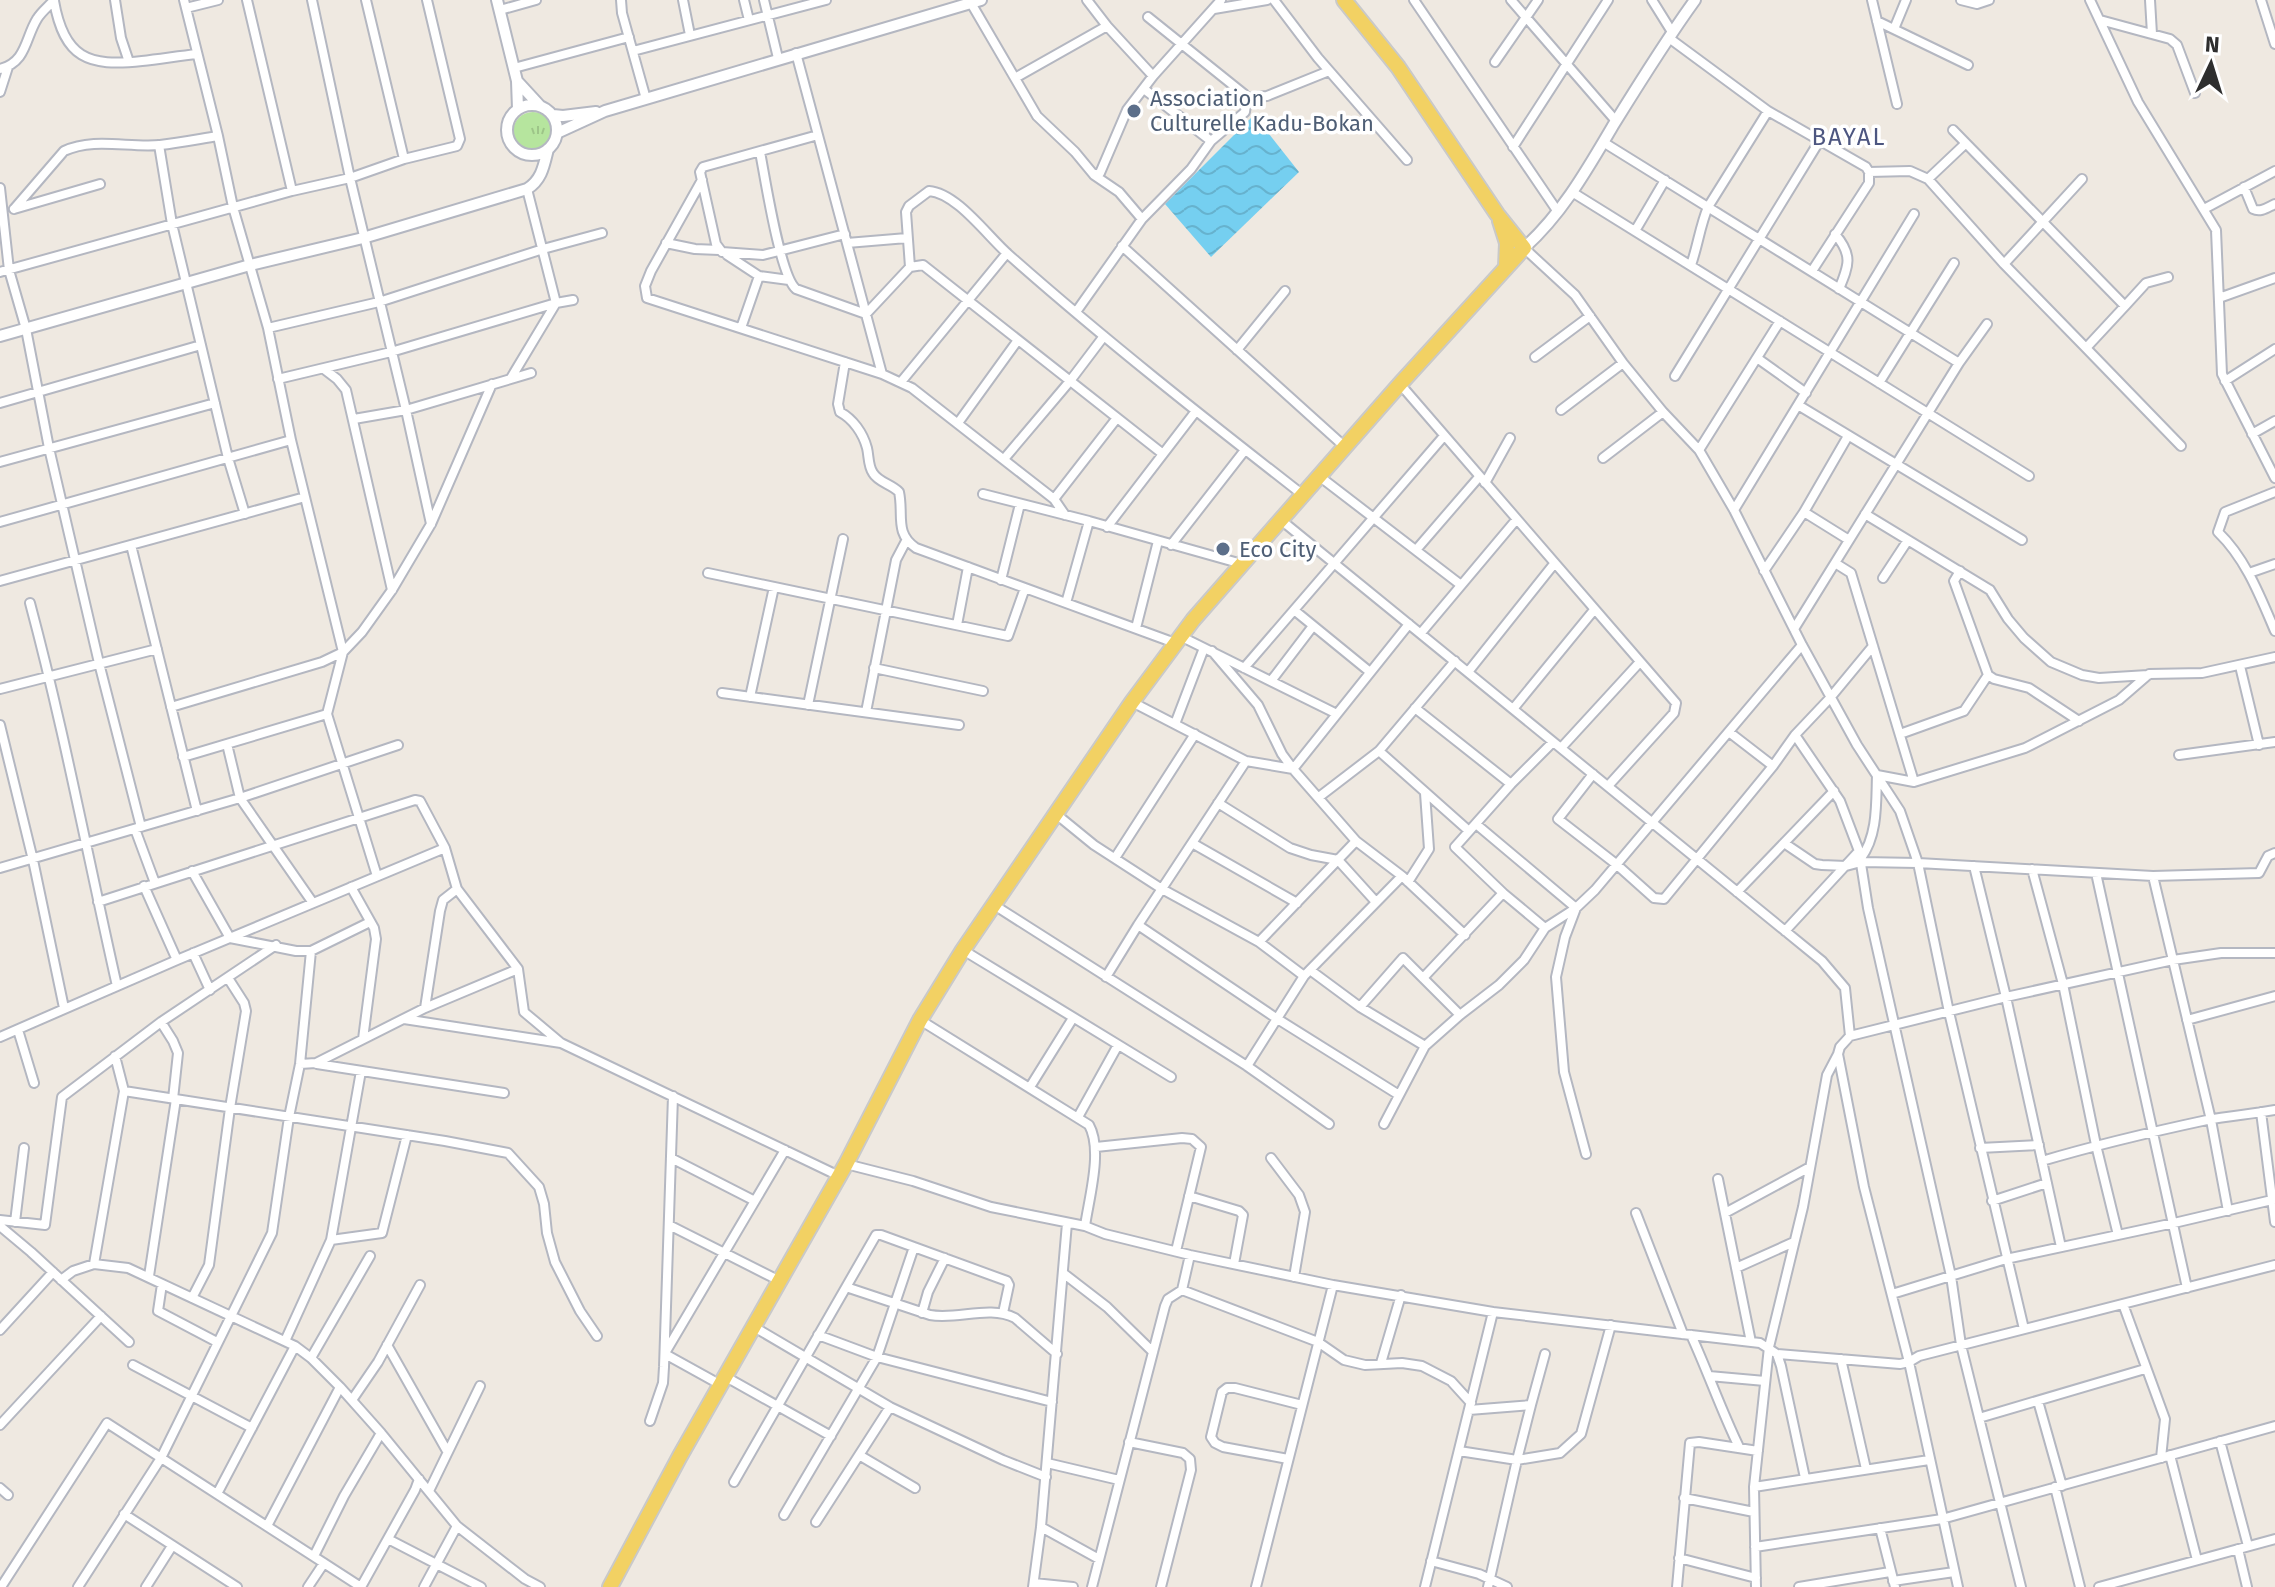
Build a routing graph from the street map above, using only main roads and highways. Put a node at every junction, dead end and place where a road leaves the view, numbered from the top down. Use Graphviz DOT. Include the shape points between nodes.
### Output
graph roads {
  1 [pos="1344,0"];
  2 [pos="1497,214"];
  3 [pos="1506,267"];
  4 [pos="610,1587"];
  1 -- 2 [label="main road" via="1398,67"];
  2 -- 3 [label="main road" via="1507,243"];
  2 -- 3 [label="main road" via="1524,248"];
  3 -- 4 [label="main road" via="1178,639 963,950"];
}
